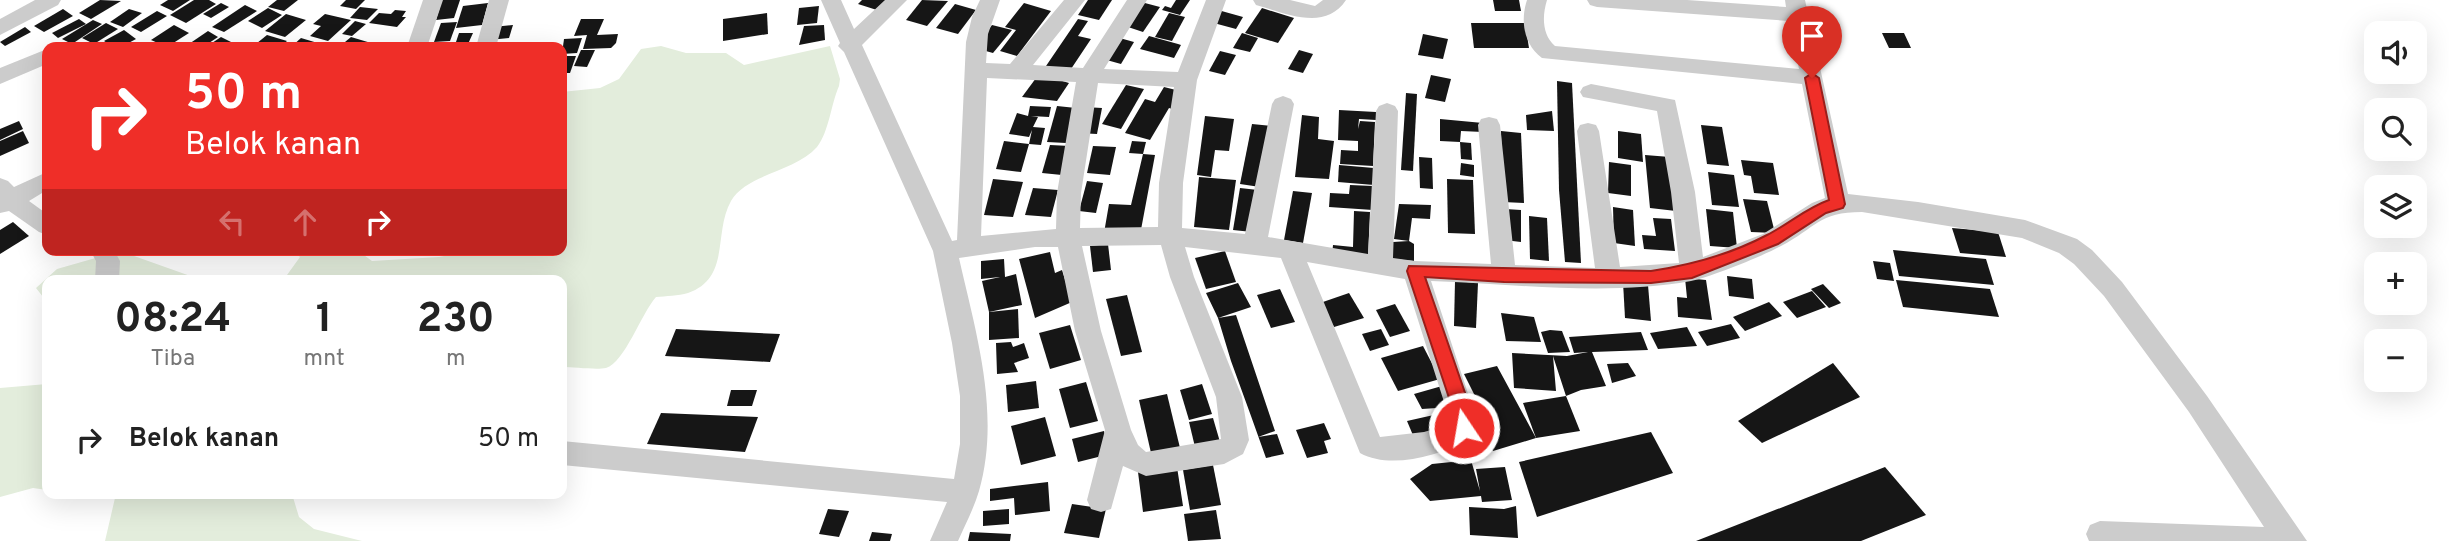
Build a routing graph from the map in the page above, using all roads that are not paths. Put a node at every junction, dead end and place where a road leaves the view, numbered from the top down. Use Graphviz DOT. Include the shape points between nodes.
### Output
graph roads {
  1 [pos="51,0"];
  2 [pos="433,0"];
  3 [pos="499,0"];
  4 [pos="831,0"];
  5 [pos="897,0"];
  6 [pos="990,0"];
  7 [pos="1075,0"];
  8 [pos="1136,0"];
  9 [pos="1216,0"];
  10 [pos="1262,0"];
  11 [pos="1296,0"];
  12 [pos="1537,0"];
  13 [pos="1597,0"];
  14 [pos="1330,5"];
  15 [pos="1797,7"];
  16 [pos="2,25"];
  17 [pos="419,42"];
  18 [pos="487,42"];
  19 [pos="849,46"];
  20 [pos="42,58"];
  21 [pos="976,70"];
  22 [pos="1016,72"];
  23 [pos="1089,75"];
  24 [pos="0,77"];
  25 [pos="1812,78"];
  26 [pos="1186,80"];
  27 [pos="1591,92"];
  28 [pos="1283,104"];
  29 [pos="1387,111"];
  30 [pos="1489,125"];
  31 [pos="1588,131"];
  32 [pos="42,182"];
  33 [pos="4,197"];
  34 [pos="1838,204"];
  35 [pos="42,223"];
  36 [pos="1069,236"];
  37 [pos="1170,236"];
  38 [pos="1255,244"];
  39 [pos="957,249"];
  40 [pos="1290,250"];
  41 [pos="105,256"];
  42 [pos="1380,267"];
  43 [pos="1415,271"];
  44 [pos="1692,271"];
  45 [pos="107,275"];
  46 [pos="1504,276"];
  47 [pos="1609,278"];
  48 [pos="1118,430"];
  49 [pos="567,453"];
  50 [pos="965,492"];
  51 [pos="1101,500"];
  52 [pos="2100,534"];
  53 [pos="944,541"];
  54 [pos="2291,541"];
  1 -- 16 [label="street"];
  2 -- 17 [label="street"];
  3 -- 18 [label="street"];
  4 -- 19 [label="street"];
  5 -- 19 [label="street"];
  6 -- 21 [label="street" via="976,35"];
  7 -- 22 [label="street"];
  8 -- 23 [label="street"];
  9 -- 26 [label="street"];
  10 -- 14 [label="street" via="1312,13"];
  11 -- 14 [label="street"];
  12 -- 25 [label="street" via="1539,42 1550,52"];
  13 -- 15 [label="street"];
  15 -- 25 [label="street"];
  19 -- 39 [label="street"];
  20 -- 24 [label="street"];
  21 -- 22 [label="street"];
  21 -- 39 [label="street"];
  22 -- 23 [label="street"];
  23 -- 26 [label="street"];
  23 -- 36 [label="street" via="1069,193"];
  25 -- 34 [label="street"];
  26 -- 37 [label="street" via="1171,183"];
  27 -- 44 [label="street" via="1667,105"];
  28 -- 38 [label="street"];
  29 -- 42 [label="street"];
  30 -- 46 [label="street"];
  31 -- 47 [label="street"];
  32 -- 33 [label="street"];
  33 -- 35 [label="street"];
  34 -- 44 [label="street" via="1820,209 1772,240"];
  34 -- 54 [label="street" via="1862,203 2013,226 2068,246 2136,319"];
  36 -- 37 [label="street"];
  36 -- 39 [label="street"];
  36 -- 48 [label="street" via="1088,331"];
  37 -- 38 [label="street"];
  37 -- 48 [label="street" via="1229,397 1235,440 1224,452 1146,464 1131,457"];
  38 -- 40 [label="street"];
  39 -- 50 [label="street" via="973,396 974,444"];
  40 -- 42 [label="street"];
  40 -- 43 [label="street" via="1359,422 1370,445 1379,450 1443,439 1464,428 1463,413"];
  41 -- 45 [label="street"];
  42 -- 43 [label="street"];
  43 -- 46 [label="street"];
  44 -- 47 [label="street"];
  46 -- 47 [label="street"];
  48 -- 51 [label="street"];
  49 -- 50 [label="street"];
  50 -- 53 [label="street"];
  52 -- 54 [label="street"];
}
